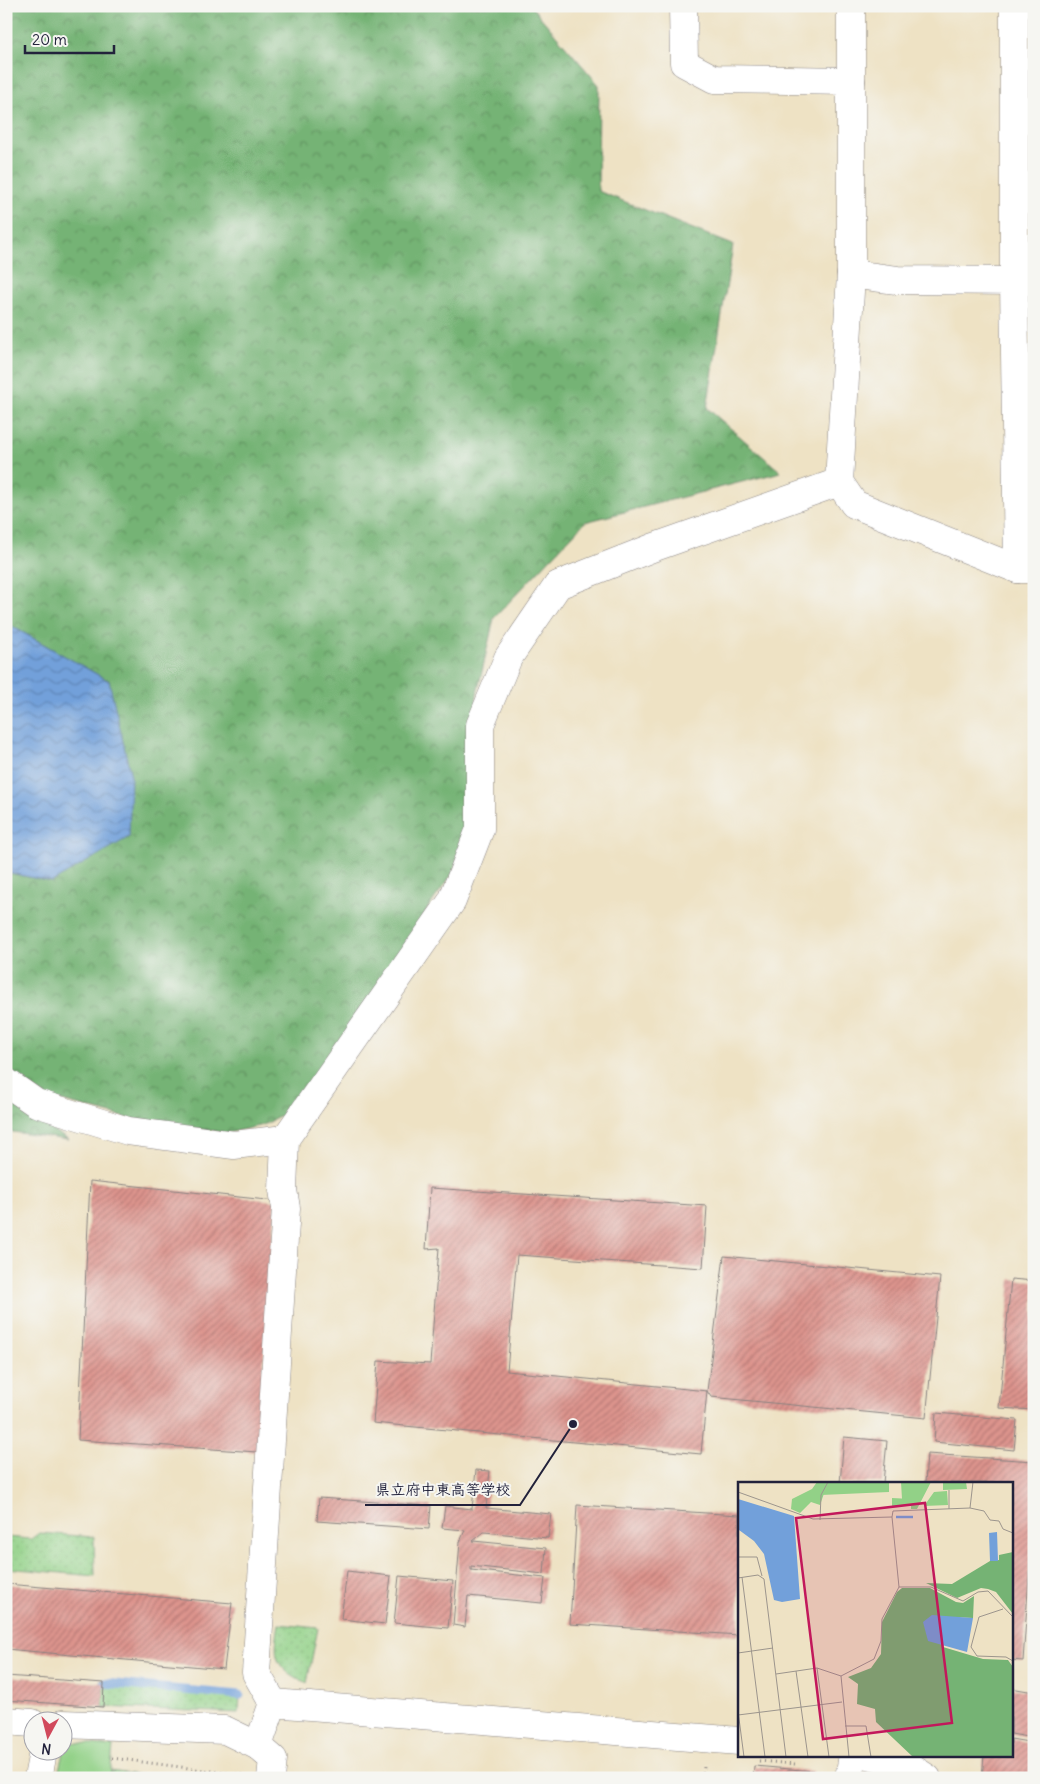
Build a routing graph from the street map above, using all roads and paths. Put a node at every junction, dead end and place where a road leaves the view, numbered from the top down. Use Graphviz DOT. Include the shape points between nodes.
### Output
graph roads {
  1 [pos="683,6"];
  2 [pos="851,6"];
  3 [pos="1014,6"];
  4 [pos="851,82"];
  5 [pos="851,274"];
  6 [pos="1024,281"];
  7 [pos="839,482"];
  8 [pos="1026,569"];
  9 [pos="6,1082"];
  10 [pos="284,1139"];
  11 [pos="273,1703"];
  12 [pos="6,1721"];
  13 [pos="22,1722"];
  14 [pos="72,1724"];
  15 [pos="738,1742"];
  16 [pos="258,1746"];
  17 [pos="853,1756"];
  18 [pos="872,1756"];
  19 [pos="112,1758"];
  20 [pos="41,1762"];
  21 [pos="244,1775"];
  22 [pos="38,1778"];
  23 [pos="271,1778"];
  24 [pos="849,1778"];
  25 [pos="926,1778"];
  1 -- 4 [label="street" via="684,64 714,79"];
  2 -- 4 [label="street"];
  3 -- 6 [label="street"];
  4 -- 5 [label="street"];
  5 -- 6 [label="street" via="897,280"];
  5 -- 7 [label="street"];
  6 -- 8 [label="street"];
  7 -- 8 [label="street" via="854,504"];
  7 -- 10 [label="street" via="558,585 508,658 480,725 480,829 452,901"];
  9 -- 10 [label="street" via="36,1103 128,1131 234,1145"];
  10 -- 11 [label="street" via="286,1217 256,1673"];
  11 -- 15 [label="street"];
  11 -- 16 [label="street"];
  12 -- 13 [label="street"];
  14 -- 16 [label="street" via="225,1730"];
  16 -- 23 [label="street" via="273,1759"];
  17 -- 24 [label="street"];
  18 -- 25 [label="street" via="905,1764"];
  19 -- 21 [label="path"];
  20 -- 22 [label="street"];
}
